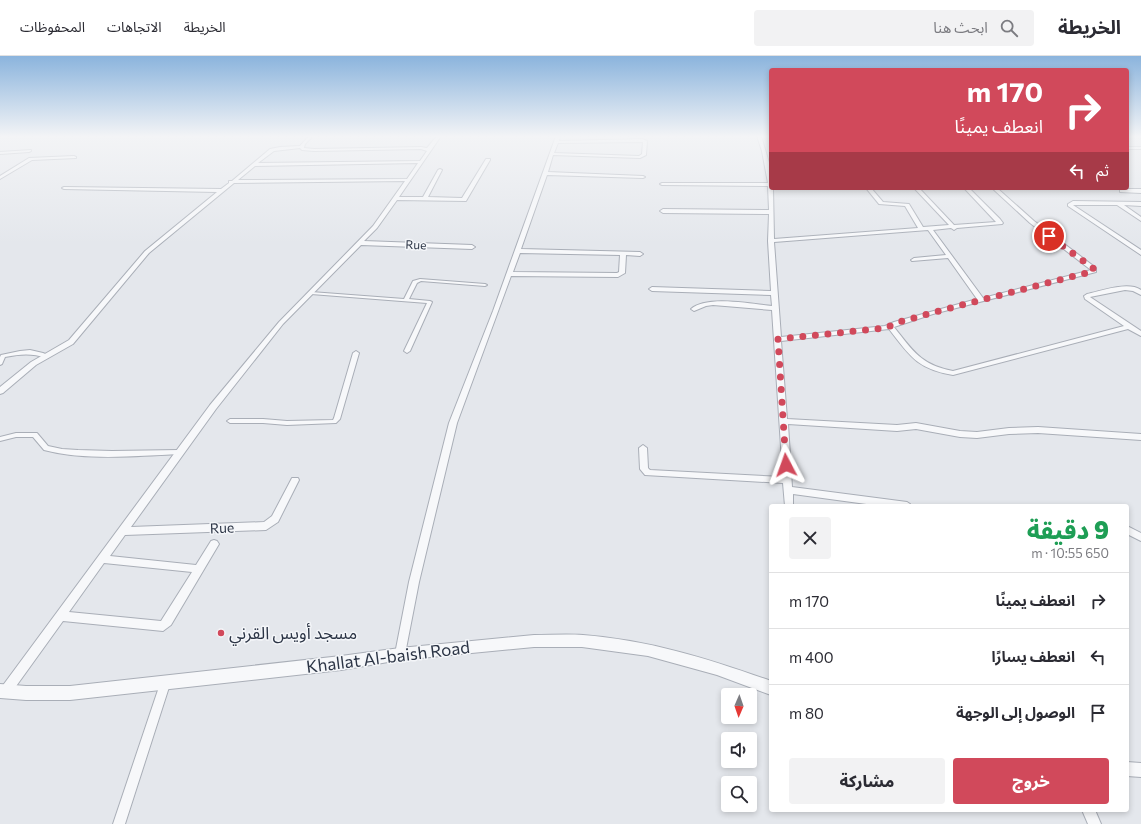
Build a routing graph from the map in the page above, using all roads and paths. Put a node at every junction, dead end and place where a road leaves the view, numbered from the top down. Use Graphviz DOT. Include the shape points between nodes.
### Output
graph roads {
  1 [pos="10,172"];
  2 [pos="244,172"];
  3 [pos="414,172"];
  4 [pos="439,172"];
  5 [pos="481,172"];
  6 [pos="544,173"];
  7 [pos="643,177"];
  8 [pos="0,178"];
  9 [pos="408,180"];
  10 [pos="231,182"];
  11 [pos="662,184"];
  12 [pos="769,185"];
  13 [pos="64,188"];
  14 [pos="770,190"];
  15 [pos="870,190"];
  16 [pos="918,190"];
  17 [pos="968,190"];
  18 [pos="996,190"];
  19 [pos="222,191"];
  20 [pos="1122,191"];
  21 [pos="1141,191"];
  22 [pos="395,198"];
  23 [pos="425,199"];
  24 [pos="1117,203"];
  25 [pos="1141,204"];
  26 [pos="663,211"];
  27 [pos="771,212"];
  28 [pos="1141,219"];
  29 [pos="954,228"];
  30 [pos="930,229"];
  31 [pos="922,230"];
  32 [pos="771,241"];
  33 [pos="360,243"];
  34 [pos="472,247"];
  35 [pos="517,251"];
  36 [pos="1141,252"];
  37 [pos="623,254"];
  38 [pos="640,254"];
  39 [pos="950,256"];
  40 [pos="914,260"];
  41 [pos="510,274"];
  42 [pos="485,285"];
  43 [pos="652,289"];
  44 [pos="310,293"];
  45 [pos="774,293"];
  46 [pos="1141,293"];
  47 [pos="406,300"];
  48 [pos="981,300"];
  49 [pos="775,308"];
  50 [pos="694,309"];
  51 [pos="890,326"];
  52 [pos="1130,326"];
  53 [pos="1141,334"];
  54 [pos="778,339"];
  55 [pos="407,351"];
  56 [pos="356,353"];
  57 [pos="47,356"];
  58 [pos="0,363"];
  59 [pos="0,391"];
  60 [pos="230,421"];
  61 [pos="783,421"];
  62 [pos="1141,437"];
  63 [pos="0,439"];
  64 [pos="643,448"];
  65 [pos="179,452"];
  66 [pos="295,480"];
  67 [pos="787,480"];
  68 [pos="788,490"];
  69 [pos="788,504"];
  70 [pos="893,504"];
  71 [pos="122,530"];
  72 [pos="1129,531"];
  73 [pos="1141,537"];
  74 [pos="214,544"];
  75 [pos="102,559"];
  76 [pos="199,569"];
  77 [pos="61,616"];
  78 [pos="400,654"];
  79 [pos="165,684"];
  80 [pos="769,687"];
  81 [pos="2,691"];
  82 [pos="1129,769"];
  83 [pos="1141,770"];
  84 [pos="1089,812"];
  85 [pos="119,824"];
  86 [pos="1095,824"];
  1 -- 8 [label="street"];
  2 -- 10 [label="street"];
  3 -- 9 [label="street"];
  4 -- 23 [label="street"];
  5 -- 23 [label="street" via="464,200"];
  6 -- 7 [label="street"];
  6 -- 35 [label="street"];
  9 -- 10 [label="street"];
  9 -- 22 [label="street"];
  10 -- 19 [label="street"];
  11 -- 12 [label="street"];
  13 -- 19 [label="street"];
  14 -- 27 [label="street"];
  15 -- 31 [label="street" via="881,203 907,205"];
  16 -- 29 [label="street"];
  17 -- 29 [label="street" via="1000,223"];
  18 -- 48 [label="street" via="1032,222 1095,270"];
  19 -- 57 [label="street" via="147,252 71,342 63,349"];
  20 -- 21 [label="street"];
  22 -- 23 [label="street"];
  22 -- 33 [label="street" via="381,220"];
  24 -- 25 [label="street"];
  24 -- 28 [label="street"];
  24 -- 36 [label="street" via="1070,205"];
  26 -- 27 [label="street"];
  27 -- 32 [label="street"];
  29 -- 30 [label="street"];
  30 -- 31 [label="street"];
  30 -- 39 [label="street"];
  31 -- 32 [label="street"];
  32 -- 45 [label="street"];
  33 -- 34 [label="street, Rue"];
  33 -- 44 [label="street"];
  35 -- 37 [label="street"];
  35 -- 41 [label="street"];
  37 -- 38 [label="street"];
  37 -- 41 [label="street" via="622,273 618,275"];
  39 -- 40 [label="street"];
  39 -- 48 [label="street"];
  41 -- 78 [label="street" via="453,423 414,582"];
  42 -- 47 [label="street" via="420,280 415,282"];
  43 -- 45 [label="street"];
  44 -- 47 [label="street"];
  44 -- 65 [label="street" via="252,357"];
  45 -- 49 [label="street"];
  46 -- 52 [label="street" via="1135,289 1125,288 1087,296"];
  47 -- 55 [label="street" via="428,302 430,305"];
  48 -- 51 [label="street"];
  49 -- 50 [label="street" via="713,302"];
  49 -- 54 [label="street"];
  51 -- 52 [label="street" via="919,362 932,369 952,373"];
  51 -- 54 [label="street"];
  52 -- 53 [label="street"];
  54 -- 61 [label="street"];
  56 -- 60 [label="street" via="337,420 334,422"];
  57 -- 58 [label="street" via="38,352 20,352 3,356"];
  57 -- 59 [label="street"];
  61 -- 62 [label="street" via="898,428 916,426 977,435 1038,430"];
  61 -- 67 [label="street"];
  63 -- 65 [label="street" via="16,435 35,436 46,448 68,451 110,454"];
  64 -- 67 [label="street" via="644,469 648,473"];
  65 -- 71 [label="street"];
  66 -- 71 [label="street, Rue" via="275,519 266,526"];
  67 -- 68 [label="street"];
  68 -- 69 [label="street"];
  68 -- 70 [label="street"];
  71 -- 75 [label="street"];
  72 -- 73 [label="street"];
  74 -- 76 [label="street, Rue"];
  75 -- 76 [label="street"];
  75 -- 77 [label="street"];
  76 -- 77 [label="street, Rue" via="168,622 162,626"];
  77 -- 81 [label="street"];
  78 -- 79 [label="street, Khallat Al-baish Road"];
  78 -- 80 [label="street, Khallat Al-baish Road" via="534,641 582,641 648,650 717,668"];
  79 -- 81 [label="street, Khallat Al-baish Road" via="70,693"];
  79 -- 85 [label="street"];
  82 -- 83 [label="street"];
  84 -- 86 [label="street"];
}
